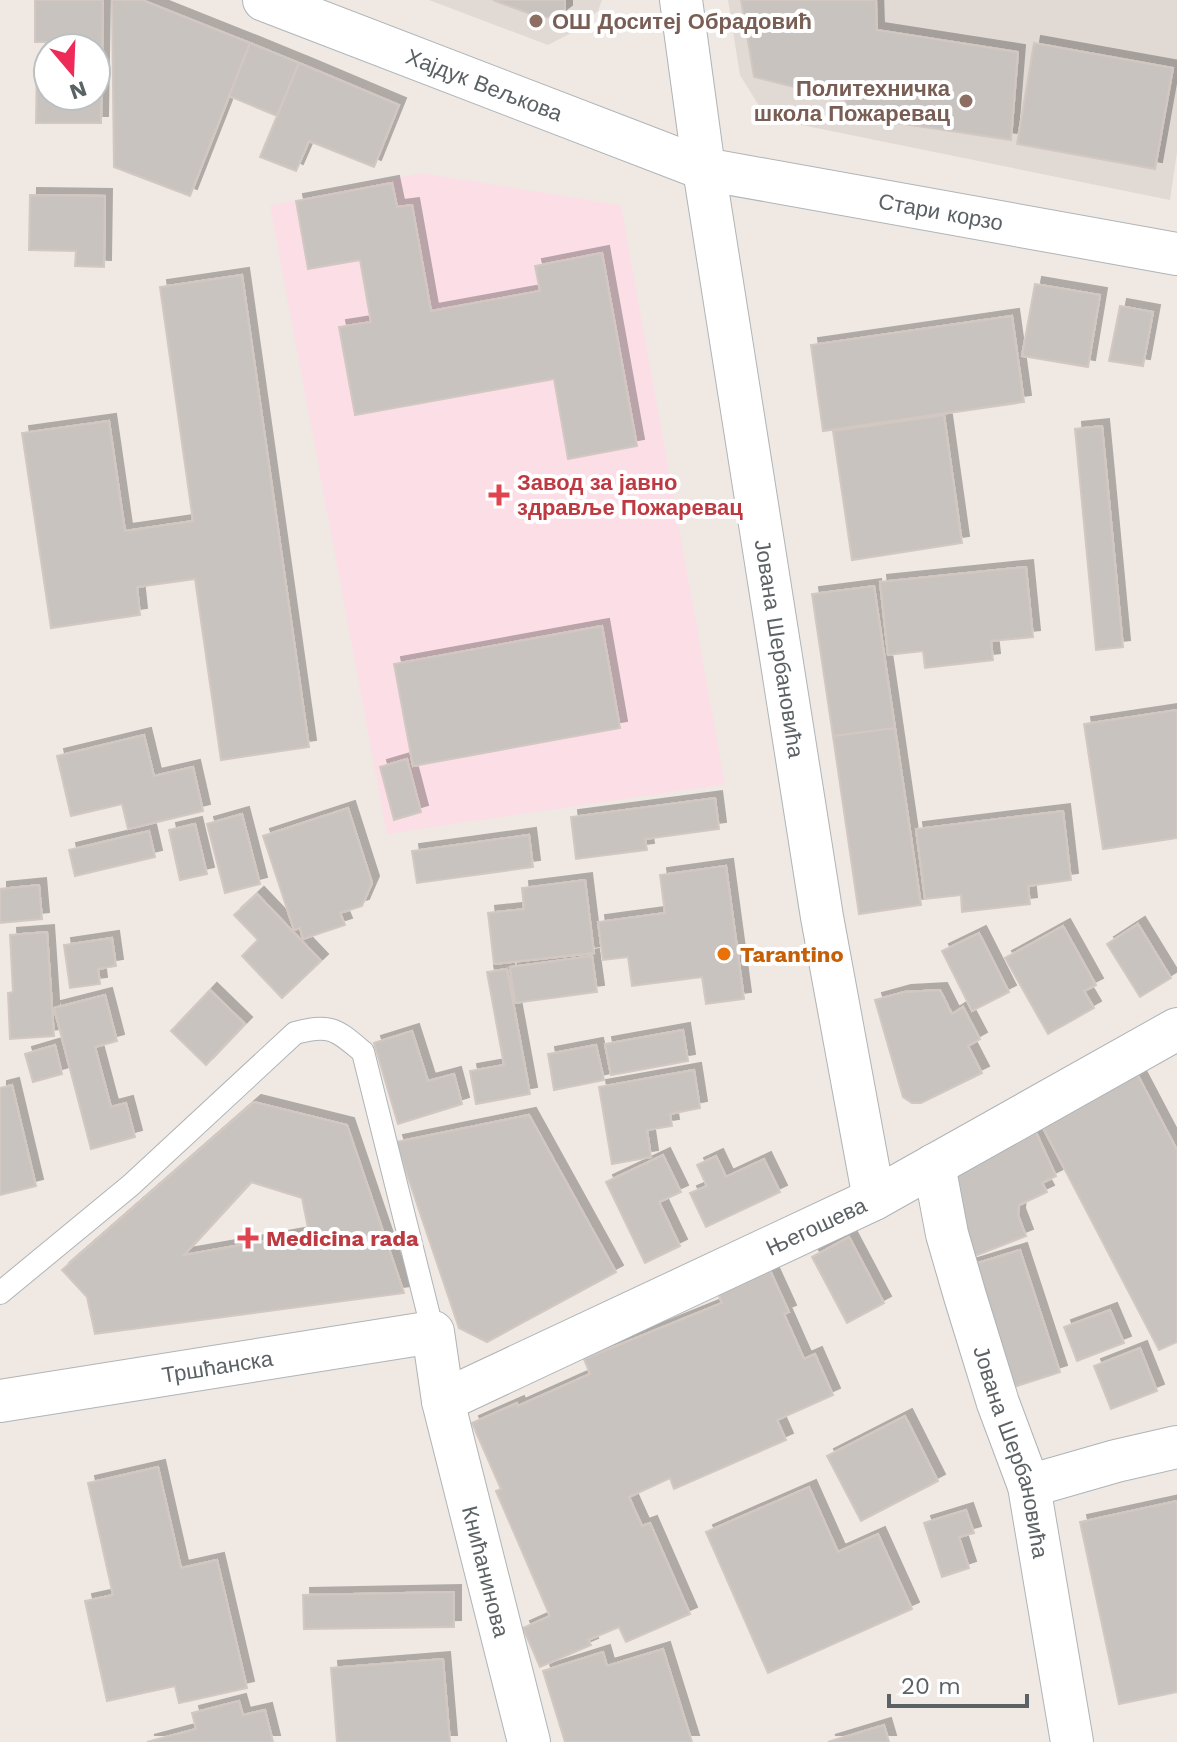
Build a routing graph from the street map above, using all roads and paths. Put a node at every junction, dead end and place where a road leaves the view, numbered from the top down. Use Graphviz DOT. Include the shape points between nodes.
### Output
graph roads {
  1 [pos="264,0"];
  2 [pos="681,0"];
  3 [pos="704,169"];
  4 [pos="1177,254"];
  5 [pos="1177,1029"];
  6 [pos="934,1165"];
  7 [pos="874,1199"];
  8 [pos="0,1293"];
  9 [pos="433,1332"];
  10 [pos="0,1401"];
  11 [pos="443,1401"];
  12 [pos="1177,1447"];
  13 [pos="1029,1486"];
  14 [pos="529,1742"];
  15 [pos="1072,1742"];
  1 -- 3 [label="street, Хајдук Вељкова"];
  2 -- 3 [label="street, Јована Шербановића"];
  3 -- 4 [label="street, Стари корзо"];
  3 -- 7 [label="street, Јована Шербановића" via="822,917"];
  5 -- 6 [label="street, Његошева"];
  6 -- 7 [label="street, Његошева"];
  6 -- 13 [label="street, Јована Шербановића" via="965,1296"];
  7 -- 11 [label="street, Његошева"];
  8 -- 9 [label="lane" via="131,1185 295,1033 316,1027 337,1030 363,1052"];
  9 -- 10 [label="street, Тршћанска"];
  9 -- 11 [label="street, Книћанинова"];
  11 -- 14 [label="street, Книћанинова"];
  12 -- 13 [label="street"];
  13 -- 15 [label="street, Јована Шербановића"];
}
